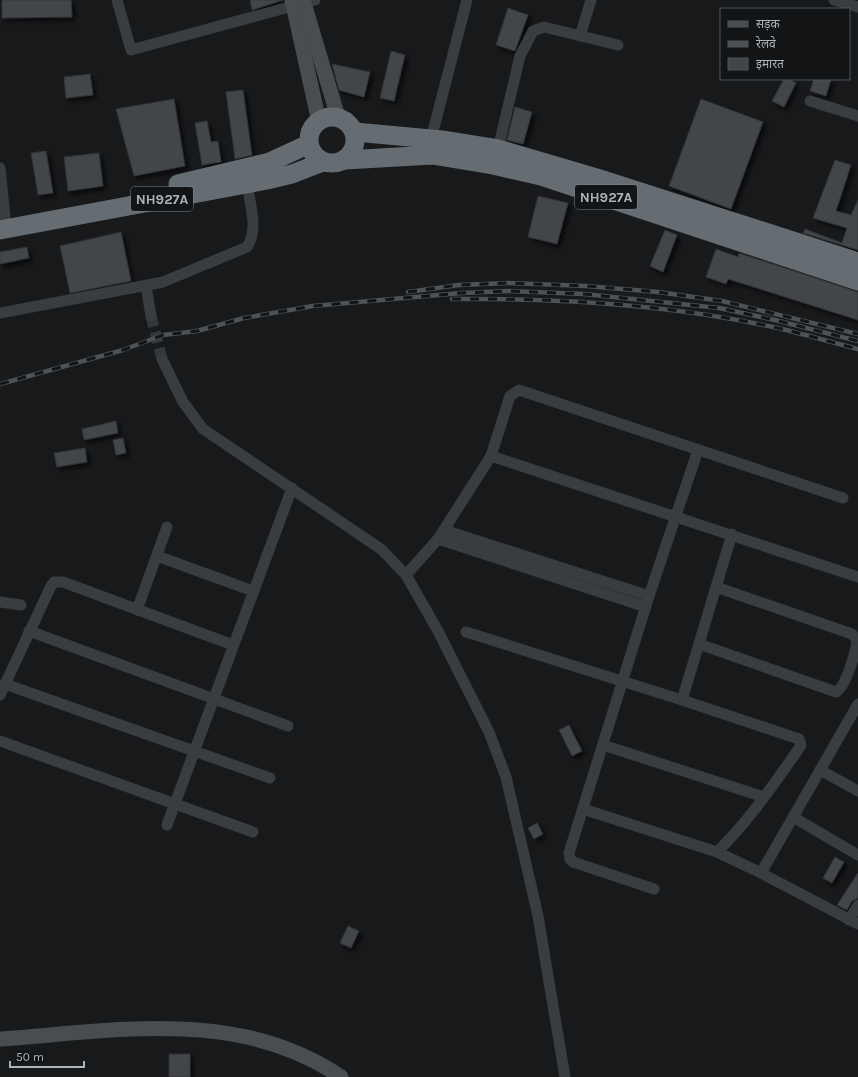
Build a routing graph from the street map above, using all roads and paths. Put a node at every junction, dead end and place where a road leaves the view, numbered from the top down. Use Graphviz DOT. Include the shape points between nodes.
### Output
graph roads {
  1 [pos="117,0"];
  2 [pos="467,0"];
  3 [pos="591,0"];
  4 [pos="834,0"];
  5 [pos="301,2"];
  6 [pos="858,7"];
  7 [pos="580,36"];
  8 [pos="618,45"];
  9 [pos="810,101"];
  10 [pos="858,116"];
  11 [pos="338,117"];
  12 [pos="319,122"];
  13 [pos="355,132"];
  14 [pos="432,139"];
  15 [pos="309,144"];
  16 [pos="498,149"];
  17 [pos="346,160"];
  18 [pos="323,162"];
  19 [pos="0,168"];
  20 [pos="247,175"];
  21 [pos="2,222"];
  22 [pos="858,262"];
  23 [pos="858,281"];
  24 [pos="146,286"];
  25 [pos="0,313"];
  26 [pos="151,316"];
  27 [pos="162,359"];
  28 [pos="698,450"];
  29 [pos="490,456"];
  30 [pos="292,488"];
  31 [pos="842,498"];
  32 [pos="676,515"];
  33 [pos="167,527"];
  34 [pos="732,534"];
  35 [pos="441,535"];
  36 [pos="157,556"];
  37 [pos="406,575"];
  38 [pos="858,576"];
  39 [pos="716,587"];
  40 [pos="253,592"];
  41 [pos="649,596"];
  42 [pos="0,602"];
  43 [pos="21,605"];
  44 [pos="646,607"];
  45 [pos="137,610"];
  46 [pos="29,632"];
  47 [pos="466,632"];
  48 [pos="699,644"];
  49 [pos="233,645"];
  50 [pos="623,681"];
  51 [pos="5,684"];
  52 [pos="0,695"];
  53 [pos="214,697"];
  54 [pos="682,700"];
  55 [pos="858,704"];
  56 [pos="848,722"];
  57 [pos="288,726"];
  58 [pos="858,727"];
  59 [pos="0,741"];
  60 [pos="603,745"];
  61 [pos="194,752"];
  62 [pos="820,770"];
  63 [pos="270,778"];
  64 [pos="858,791"];
  65 [pos="764,797"];
  66 [pos="175,804"];
  67 [pos="583,808"];
  68 [pos="793,817"];
  69 [pos="167,825"];
  70 [pos="253,832"];
  71 [pos="717,852"];
  72 [pos="858,854"];
  73 [pos="761,873"];
  74 [pos="654,889"];
  75 [pos="858,905"];
  76 [pos="854,922"];
  77 [pos="0,1039"];
  78 [pos="341,1077"];
  79 [pos="565,1077"];
  1 -- 5 [label="street" via="130,50"];
  2 -- 14 [label="street"];
  3 -- 7 [label="street"];
  4 -- 6 [label="street"];
  5 -- 11 [label="main road"];
  5 -- 12 [label="main road"];
  7 -- 8 [label="street"];
  7 -- 16 [label="street" via="544,27 533,31 520,56"];
  9 -- 10 [label="street"];
  11 -- 12 [label="highway" via="330,117"];
  11 -- 13 [label="highway" via="351,125"];
  12 -- 15 [label="highway" via="312,129"];
  13 -- 14 [label="highway, NH927A"];
  13 -- 17 [label="highway" via="355,148"];
  14 -- 16 [label="highway, NH927A"];
  15 -- 18 [label="highway" via="312,152"];
  15 -- 20 [label="highway, NH927A"];
  16 -- 22 [label="highway, NH927A"];
  17 -- 18 [label="highway, NH927A" via="338,163"];
  17 -- 23 [label="highway, NH927A" via="432,155 541,176"];
  18 -- 20 [label="highway, NH927A" via="292,174"];
  19 -- 21 [label="street"];
  20 -- 21 [label="highway, NH927A" via="152,191"];
  20 -- 24 [label="street" via="254,229 253,238 247,247 163,282"];
  24 -- 25 [label="street"];
  24 -- 26 [label="street"];
  27 -- 30 [label="street" via="183,402 203,429"];
  28 -- 29 [label="street" via="519,390 510,396"];
  28 -- 31 [label="street"];
  28 -- 32 [label="street"];
  29 -- 32 [label="street"];
  29 -- 35 [label="street"];
  30 -- 37 [label="street" via="381,549"];
  30 -- 40 [label="street"];
  32 -- 34 [label="street"];
  32 -- 41 [label="street"];
  33 -- 36 [label="street"];
  34 -- 38 [label="street"];
  34 -- 39 [label="street"];
  35 -- 37 [label="street"];
  35 -- 41 [label="street"];
  35 -- 44 [label="street"];
  36 -- 40 [label="street"];
  36 -- 45 [label="street"];
  37 -- 79 [label="street" via="489,732 506,777 538,916"];
  39 -- 48 [label="street"];
  39 -- 48 [label="street" via="852,634 856,640 856,647 844,683 836,692"];
  40 -- 49 [label="street"];
  41 -- 44 [label="street"];
  42 -- 43 [label="street"];
  44 -- 50 [label="street"];
  45 -- 46 [label="street" via="63,582 54,582"];
  45 -- 49 [label="street"];
  46 -- 51 [label="street"];
  46 -- 53 [label="street"];
  47 -- 50 [label="street"];
  48 -- 54 [label="street"];
  49 -- 53 [label="street"];
  50 -- 54 [label="street"];
  50 -- 60 [label="street"];
  51 -- 52 [label="street"];
  51 -- 61 [label="street"];
  53 -- 57 [label="street"];
  53 -- 61 [label="street"];
  54 -- 65 [label="street" via="798,739 798,750"];
  55 -- 56 [label="street"];
  56 -- 58 [label="street"];
  56 -- 62 [label="street"];
  59 -- 66 [label="street"];
  60 -- 65 [label="street"];
  60 -- 67 [label="street"];
  61 -- 63 [label="street"];
  61 -- 66 [label="street"];
  62 -- 64 [label="street"];
  62 -- 68 [label="street"];
  65 -- 71 [label="street" via="737,832"];
  66 -- 69 [label="street"];
  66 -- 70 [label="street"];
  67 -- 71 [label="street"];
  67 -- 74 [label="street" via="569,853 570,860"];
  68 -- 72 [label="street"];
  68 -- 73 [label="street"];
  71 -- 73 [label="street"];
  73 -- 76 [label="street"];
  75 -- 76 [label="street"];
  77 -- 78 [label="main road" via="167,1027 220,1032 265,1040 297,1051"];
}
